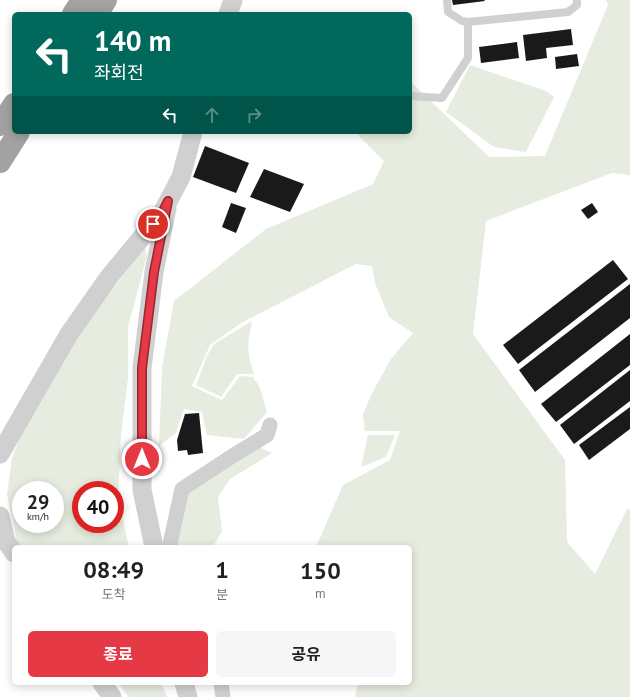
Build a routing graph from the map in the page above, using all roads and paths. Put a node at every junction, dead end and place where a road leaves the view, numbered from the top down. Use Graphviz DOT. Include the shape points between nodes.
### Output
graph roads {
  1 [pos="82,0"];
  2 [pos="106,0"];
  3 [pos="233,0"];
  4 [pos="447,0"];
  5 [pos="577,0"];
  6 [pos="74,12"];
  7 [pos="98,12"];
  8 [pos="229,12"];
  9 [pos="468,22"];
  10 [pos="412,96"];
  11 [pos="12,107"];
  12 [pos="0,125"];
  13 [pos="19,134"];
  14 [pos="192,134"];
  15 [pos="0,162"];
  16 [pos="168,201"];
  17 [pos="270,425"];
  18 [pos="0,454"];
  19 [pos="0,516"];
  20 [pos="154,545"];
  21 [pos="170,545"];
  22 [pos="12,550"];
  23 [pos="103,685"];
  24 [pos="185,685"];
  25 [pos="221,685"];
  26 [pos="112,697"];
  27 [pos="188,697"];
  28 [pos="223,697"];
  1 -- 6 [label="highway"];
  2 -- 7 [label="highway"];
  3 -- 8 [label="street"];
  4 -- 9 [label="lane" via="448,12"];
  5 -- 9 [label="lane" via="577,5 568,12"];
  9 -- 10 [label="lane" via="468,58 442,98"];
  11 -- 12 [label="highway"];
  13 -- 15 [label="highway"];
  14 -- 16 [label="street" via="181,177"];
  16 -- 18 [label="street" via="162,213 109,277 69,334"];
  16 -- 20 [label="street" via="154,272 142,368 142,490"];
  17 -- 21 [label="street" via="267,435 182,489"];
  19 -- 22 [label="street" via="6,541"];
  23 -- 26 [label="street"];
  24 -- 27 [label="street"];
  25 -- 28 [label="street"];
}
